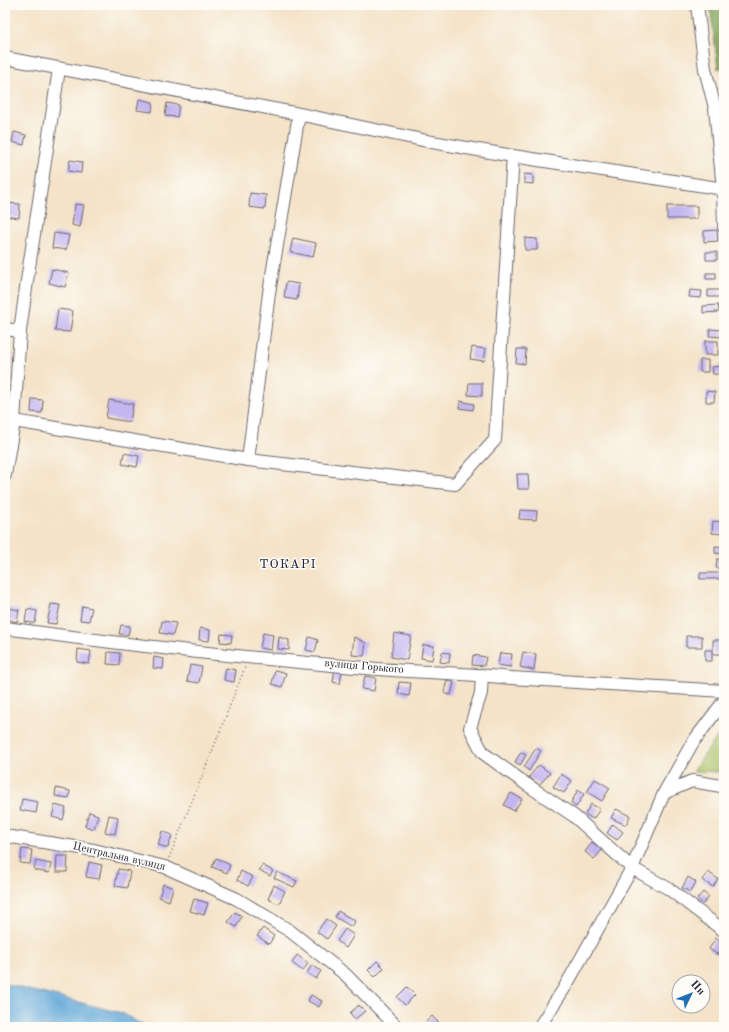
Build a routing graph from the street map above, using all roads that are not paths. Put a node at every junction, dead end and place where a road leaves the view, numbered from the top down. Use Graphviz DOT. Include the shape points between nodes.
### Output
graph roads {
  1 [pos="697,5"];
  2 [pos="5,58"];
  3 [pos="59,69"];
  4 [pos="298,114"];
  5 [pos="513,156"];
  6 [pos="723,189"];
  7 [pos="724,227"];
  8 [pos="5,329"];
  9 [pos="20,331"];
  10 [pos="14,421"];
  11 [pos="248,460"];
  12 [pos="5,474"];
  13 [pos="5,628"];
  14 [pos="482,675"];
  15 [pos="724,691"];
  16 [pos="724,701"];
  17 [pos="724,787"];
  18 [pos="664,793"];
  19 [pos="5,836"];
  20 [pos="632,868"];
  21 [pos="724,931"];
  22 [pos="397,1027"];
  23 [pos="539,1027"];
  1 -- 6 [label="street" via="705,69 715,108"];
  2 -- 3 [label="street"];
  3 -- 4 [label="street"];
  3 -- 9 [label="street"];
  4 -- 5 [label="street"];
  4 -- 11 [label="street" via="269,294"];
  5 -- 6 [label="street"];
  5 -- 11 [label="street" via="495,440 455,484"];
  6 -- 7 [label="street"];
  8 -- 9 [label="street"];
  9 -- 10 [label="street"];
  10 -- 11 [label="street"];
  10 -- 12 [label="street"];
  13 -- 14 [label="street, вулиця Горького" via="249,657"];
  14 -- 15 [label="street, вулиця Горького"];
  14 -- 20 [label="street" via="481,693 470,728 483,753 574,816"];
  16 -- 18 [label="street" via="694,742"];
  17 -- 18 [label="street" via="692,781"];
  18 -- 20 [label="street"];
  19 -- 22 [label="street, Центральна вулиця" via="94,850 165,867 237,899 290,931 346,975"];
  20 -- 21 [label="street" via="669,889"];
  20 -- 23 [label="street" via="565,987"];
}
